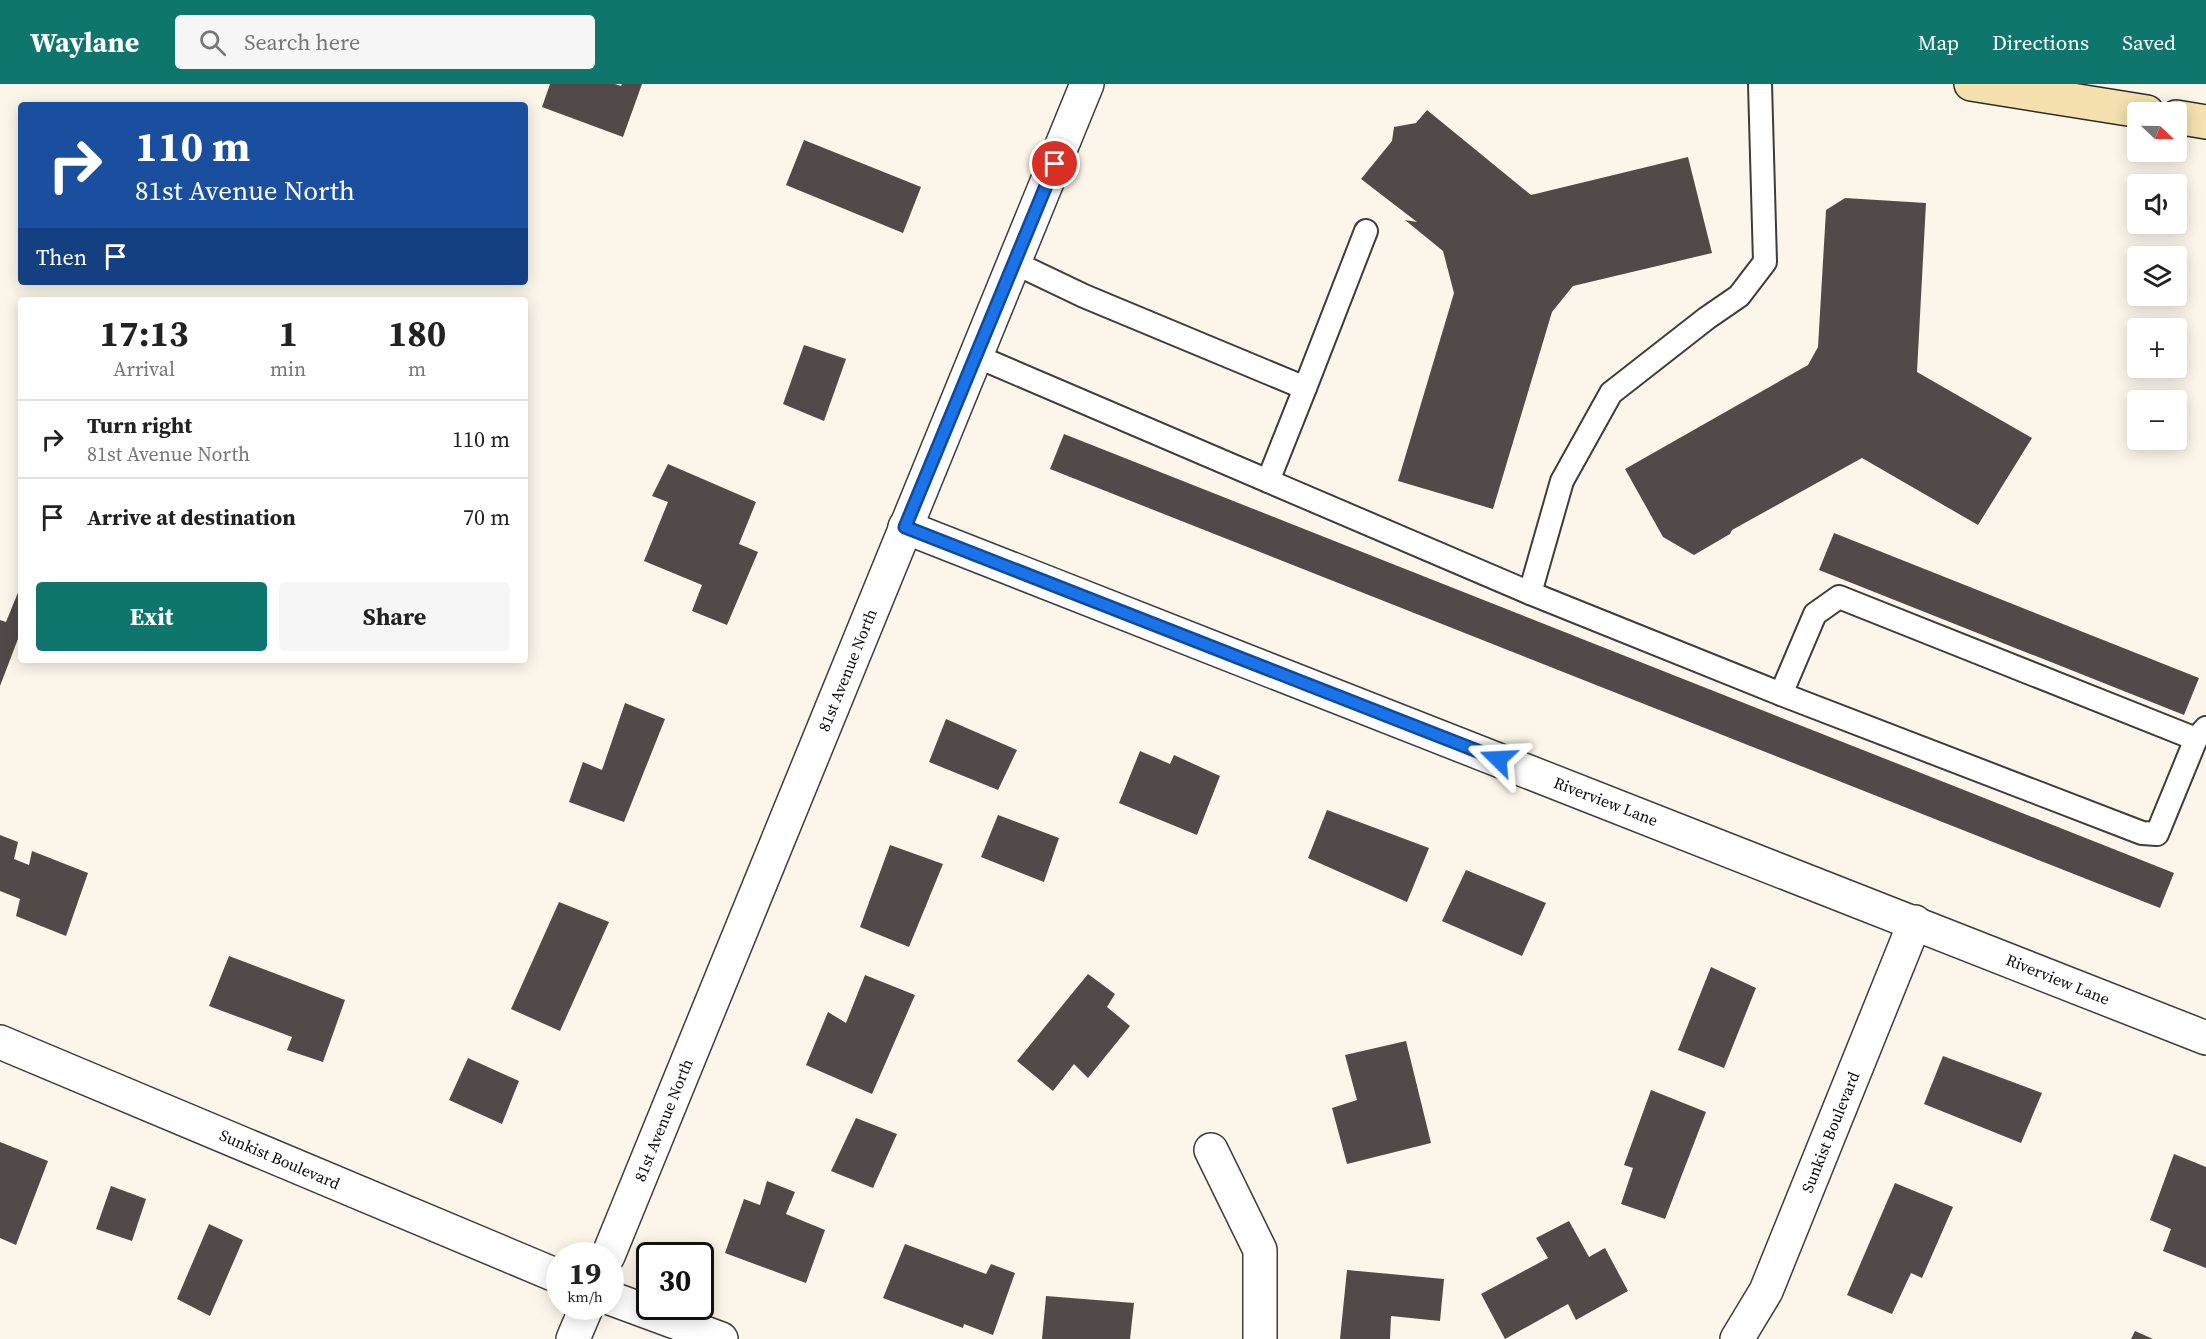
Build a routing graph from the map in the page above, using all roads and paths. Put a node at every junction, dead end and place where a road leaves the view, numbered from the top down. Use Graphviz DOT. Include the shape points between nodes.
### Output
graph roads {
  1 [pos="1087,84"];
  2 [pos="1760,84"];
  3 [pos="1971,84"];
  4 [pos="2127,109"];
  5 [pos="2187,119"];
  6 [pos="2206,122"];
  7 [pos="1366,231"];
  8 [pos="1015,263"];
  9 [pos="976,356"];
  10 [pos="1305,388"];
  11 [pos="1268,481"];
  12 [pos="905,527"];
  13 [pos="1530,593"];
  14 [pos="1782,694"];
  15 [pos="2201,734"];
  16 [pos="1915,922"];
  17 [pos="2206,1038"];
  18 [pos="0,1042"];
  19 [pos="1211,1150"];
  20 [pos="614,1242"];
  21 [pos="546,1271"];
  22 [pos="624,1303"];
  23 [pos="580,1320"];
  24 [pos="573,1339"];
  25 [pos="720,1339"];
  26 [pos="1260,1339"];
  27 [pos="1737,1339"];
  1 -- 8 [label="street, 81st Avenue North"];
  2 -- 13 [label="lane" via="1766,262 1739,296 1611,393 1562,481"];
  3 -- 4 [label="street"];
  5 -- 6 [label="street"];
  7 -- 10 [label="lane"];
  8 -- 9 [label="street, 81st Avenue North"];
  8 -- 10 [label="lane"];
  9 -- 11 [label="lane"];
  9 -- 12 [label="street, 81st Avenue North"];
  10 -- 11 [label="lane"];
  11 -- 13 [label="lane"];
  12 -- 16 [label="street, Riverview Lane"];
  12 -- 20 [label="street, 81st Avenue North"];
  13 -- 14 [label="lane"];
  14 -- 15 [label="lane" via="1815,614 1839,597"];
  14 -- 15 [label="lane" via="2142,833 2157,834"];
  16 -- 17 [label="street, Riverview Lane"];
  16 -- 27 [label="street, Sunkist Boulevard" via="1766,1291"];
  18 -- 21 [label="street, Sunkist Boulevard"];
  19 -- 26 [label="street" via="1260,1251"];
  22 -- 25 [label="street"];
  23 -- 24 [label="street"];
}
